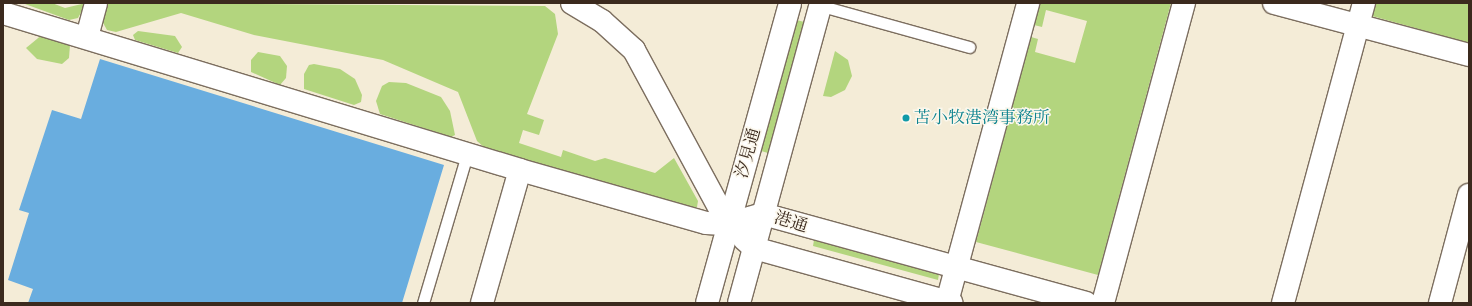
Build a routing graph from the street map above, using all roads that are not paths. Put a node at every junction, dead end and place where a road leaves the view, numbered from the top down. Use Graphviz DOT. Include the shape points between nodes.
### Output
graph roads {
  1 [pos="96,3"];
  2 [pos="572,3"];
  3 [pos="790,3"];
  4 [pos="1028,3"];
  5 [pos="1184,3"];
  6 [pos="1274,3"];
  7 [pos="1364,3"];
  8 [pos="817,4"];
  9 [pos="3,14"];
  10 [pos="1358,25"];
  11 [pos="86,38"];
  12 [pos="970,47"];
  13 [pos="1469,55"];
  14 [pos="467,154"];
  15 [pos="520,170"];
  16 [pos="1469,195"];
  17 [pos="763,214"];
  18 [pos="728,224"];
  19 [pos="754,248"];
  20 [pos="957,268"];
  21 [pos="950,302"];
  22 [pos="424,303"];
  23 [pos="482,303"];
  24 [pos="706,303"];
  25 [pos="739,303"];
  26 [pos="1086,303"];
  27 [pos="1103,303"];
  28 [pos="1283,303"];
  29 [pos="1440,303"];
  1 -- 11 [label="street"];
  2 -- 18 [label="street" via="602,21 634,50"];
  3 -- 18 [label="street, 汐見通"];
  4 -- 20 [label="street"];
  5 -- 27 [label="street"];
  6 -- 10 [label="street"];
  7 -- 10 [label="street"];
  8 -- 12 [label="lane"];
  8 -- 17 [label="street, 汐見通"];
  9 -- 11 [label="street"];
  10 -- 13 [label="street"];
  10 -- 28 [label="street"];
  11 -- 14 [label="street"];
  14 -- 15 [label="street"];
  14 -- 22 [label="lane"];
  15 -- 18 [label="street" via="706,223"];
  15 -- 23 [label="street"];
  16 -- 29 [label="street"];
  17 -- 18 [label="street, 港通"];
  17 -- 19 [label="street, 汐見通"];
  17 -- 20 [label="street, 港通"];
  18 -- 19 [label="street, 港通"];
  18 -- 24 [label="street, 汐見通"];
  19 -- 21 [label="street, 港通"];
  19 -- 25 [label="street, 汐見通"];
  20 -- 21 [label="street"];
  20 -- 26 [label="street, 港通"];
}
